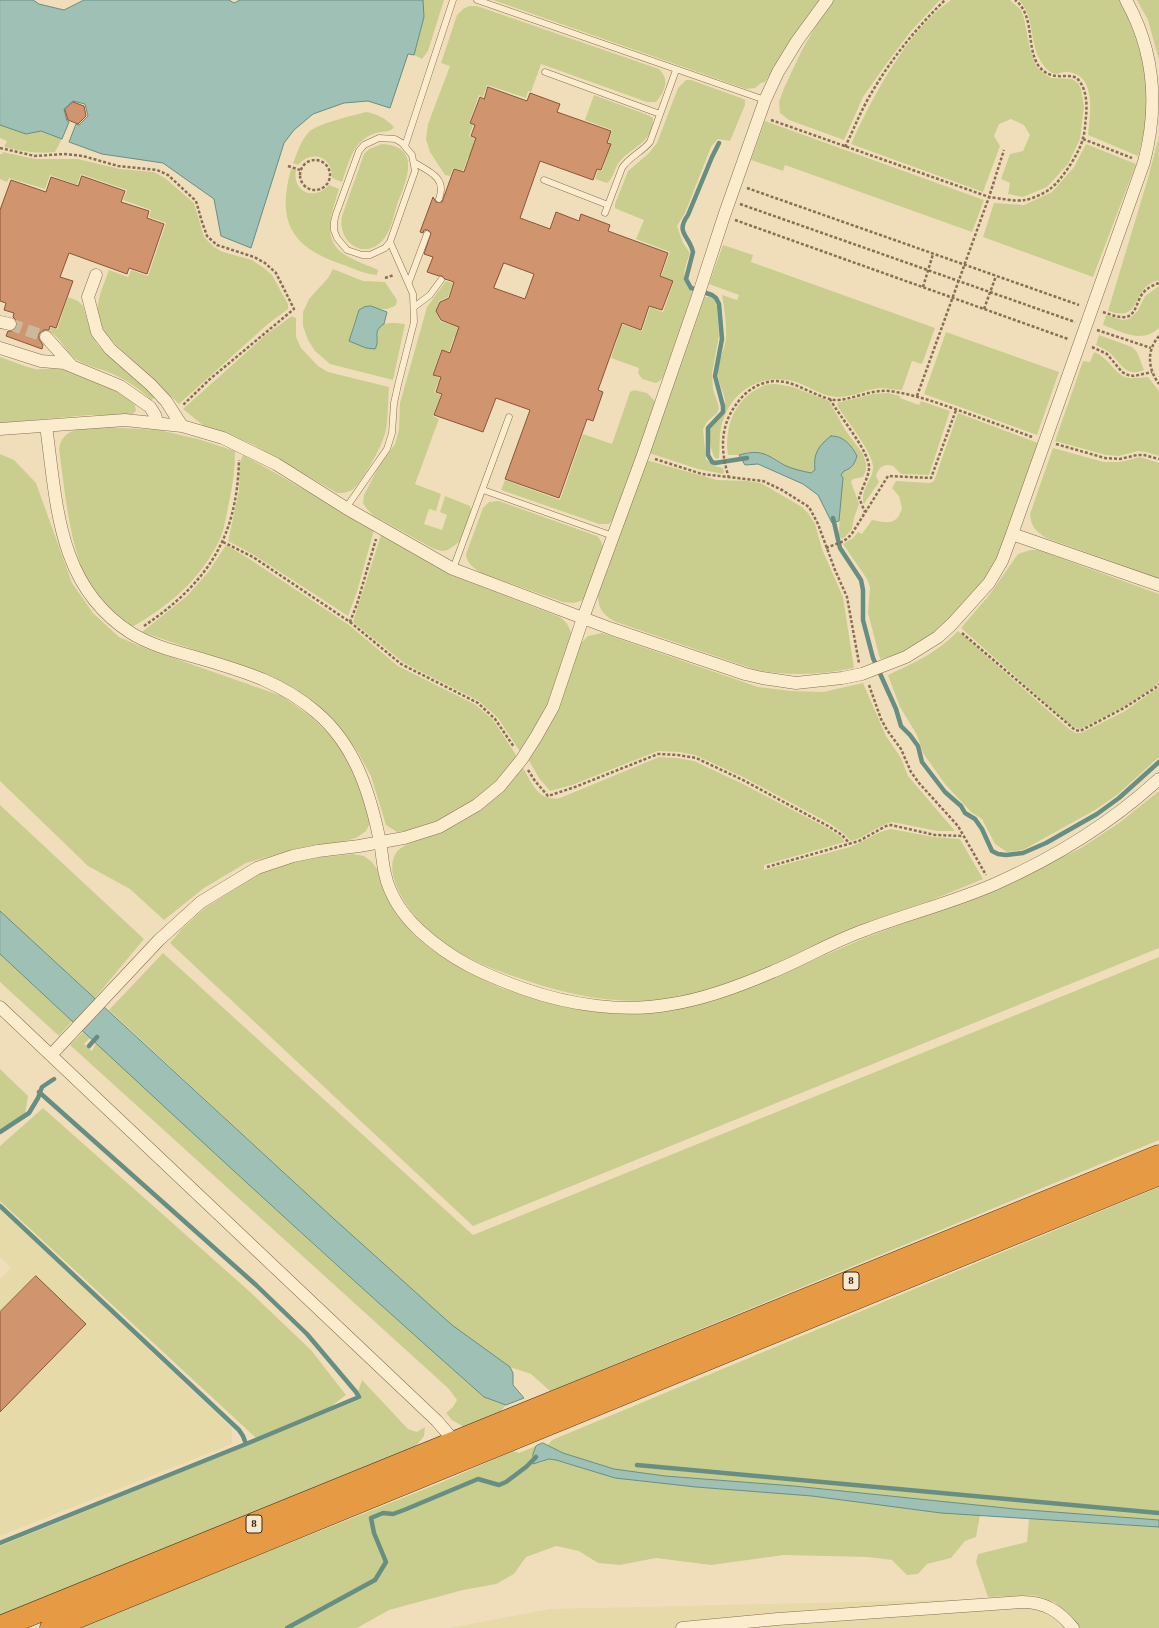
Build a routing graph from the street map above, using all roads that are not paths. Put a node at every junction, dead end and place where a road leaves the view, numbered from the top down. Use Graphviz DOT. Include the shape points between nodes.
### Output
graph roads {
  1 [pos="453,0"];
  2 [pos="477,0"];
  3 [pos="827,0"];
  4 [pos="1126,0"];
  5 [pos="676,70"];
  6 [pos="545,72"];
  7 [pos="765,100"];
  8 [pos="660,114"];
  9 [pos="405,146"];
  10 [pos="415,163"];
  11 [pos="544,180"];
  12 [pos="439,199"];
  13 [pos="608,204"];
  14 [pos="605,213"];
  15 [pos="427,234"];
  16 [pos="390,242"];
  17 [pos="96,275"];
  18 [pos="441,280"];
  19 [pos="409,282"];
  20 [pos="414,307"];
  21 [pos="46,337"];
  22 [pos="0,348"];
  23 [pos="71,365"];
  24 [pos="509,417"];
  25 [pos="157,422"];
  26 [pos="46,426"];
  27 [pos="182,426"];
  28 [pos="0,429"];
  29 [pos="483,490"];
  30 [pos="346,508"];
  31 [pos="1012,534"];
  32 [pos="613,536"];
  33 [pos="453,569"];
  34 [pos="1159,585"];
  35 [pos="583,618"];
  36 [pos="1159,779"];
  37 [pos="380,842"];
  38 [pos="0,1007"];
  39 [pos="51,1055"];
  40 [pos="1159,1156"];
  41 [pos="1159,1174"];
  42 [pos="547,1414"];
  43 [pos="511,1429"];
  44 [pos="455,1442"];
  45 [pos="778,1624"];
  46 [pos="0,1627"];
  47 [pos="51,1628"];
  48 [pos="682,1628"];
  49 [pos="1073,1628"];
  1 -- 9 [label="lane"];
  2 -- 5 [label="lane"];
  3 -- 7 [label="street" via="778,72"];
  4 -- 31 [label="street" via="1140,31 1148,60 1153,88 1151,137"];
  5 -- 7 [label="lane"];
  5 -- 8 [label="lane"];
  6 -- 8 [label="lane"];
  7 -- 32 [label="street"];
  8 -- 13 [label="lane" via="650,142 622,168"];
  9 -- 10 [label="lane"];
  9 -- 16 [label="lane" via="395,139 387,138 379,138 364,145 355,158 334,222 337,238 354,254 370,255 385,248"];
  10 -- 12 [label="lane" via="434,174 439,181 442,192"];
  10 -- 16 [label="lane" via="414,179"];
  11 -- 13 [label="lane"];
  13 -- 14 [label="lane"];
  15 -- 19 [label="lane"];
  16 -- 19 [label="lane"];
  17 -- 27 [label="street" via="88,297 97,332 110,349 166,402"];
  18 -- 20 [label="lane" via="430,295"];
  19 -- 20 [label="lane" via="414,294"];
  20 -- 30 [label="lane" via="414,322 394,403 392,433 387,448"];
  21 -- 23 [label="street"];
  22 -- 23 [label="street" via="41,362"];
  23 -- 25 [label="street" via="134,395 150,407"];
  24 -- 29 [label="lane"];
  25 -- 26 [label="street" via="125,420"];
  25 -- 27 [label="street"];
  26 -- 28 [label="street"];
  26 -- 37 [label="street" via="61,533 78,577 92,598 112,619 134,635 273,683 315,711 337,734 359,768 374,812"];
  27 -- 30 [label="street" via="223,438 276,464"];
  29 -- 32 [label="lane"];
  29 -- 33 [label="lane"];
  30 -- 33 [label="street"];
  31 -- 34 [label="street"];
  31 -- 35 [label="street" via="1002,561 989,583 938,637 921,649 885,666 836,679 796,682 762,678"];
  32 -- 35 [label="street"];
  33 -- 35 [label="street"];
  35 -- 37 [label="street" via="553,707 522,759 500,786 477,805 439,826 404,838"];
  36 -- 37 [label="street" via="1082,839 1056,855 992,885 863,930 773,972 674,1004 622,1008 578,1003 533,992 465,965 418,930 398,904 386,878"];
  37 -- 39 [label="street" via="293,856 257,868 201,902 159,940"];
  38 -- 39 [label="street"];
  39 -- 44 [label="street" via="437,1421"];
  40 -- 42 [label="highway, 8"];
  41 -- 42 [label="highway, 8"];
  42 -- 43 [label="highway, 8"];
  43 -- 44 [label="highway, 8"];
  43 -- 47 [label="highway, 8"];
  44 -- 46 [label="highway, 8"];
  45 -- 48 [label="street"];
  45 -- 49 [label="street" via="1036,1602 1051,1608"];
}
